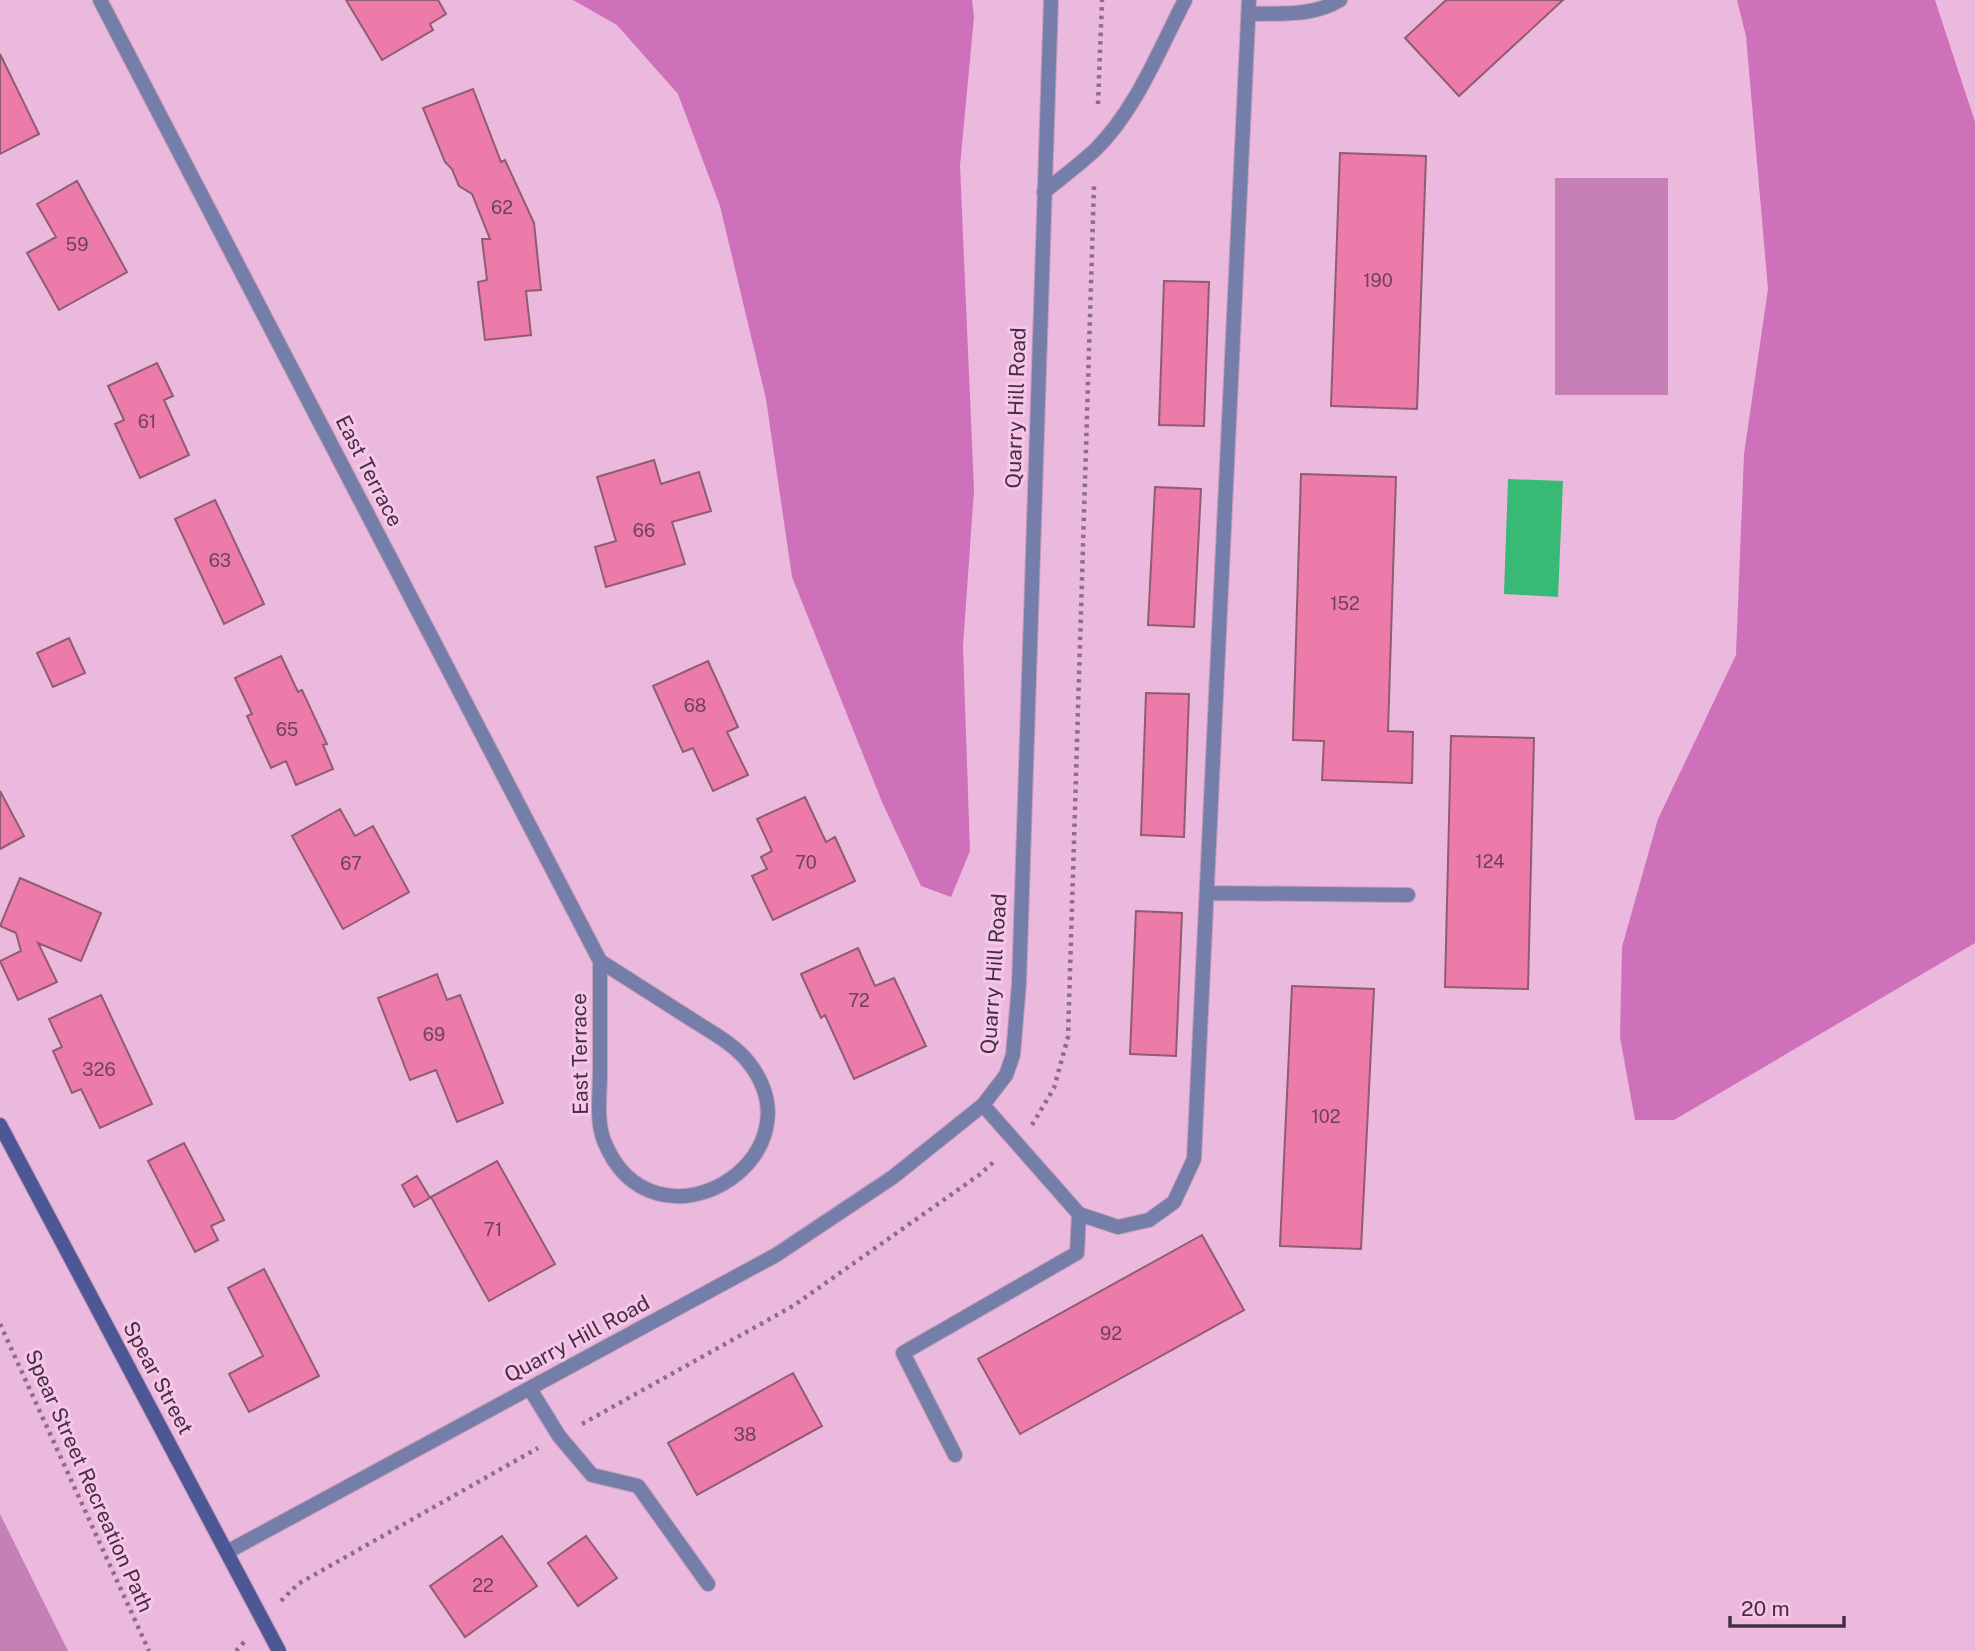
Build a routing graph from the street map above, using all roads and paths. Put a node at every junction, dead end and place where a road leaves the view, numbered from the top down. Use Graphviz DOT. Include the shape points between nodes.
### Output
graph roads {
  1 [pos="100,0"];
  2 [pos="1051,0"];
  3 [pos="1102,0"];
  4 [pos="1185,0"];
  5 [pos="1340,0"];
  6 [pos="1249,7"];
  7 [pos="1096,149"];
  8 [pos="1044,192"];
  9 [pos="1208,892"];
  10 [pos="1408,894"];
  11 [pos="600,961"];
  12 [pos="984,1105"];
  13 [pos="0,1125"];
  14 [pos="1016,1142"];
  15 [pos="1079,1214"];
  16 [pos="0,1324"];
  17 [pos="530,1389"];
  18 [pos="559,1436"];
  19 [pos="955,1455"];
  20 [pos="227,1552"];
  21 [pos="708,1584"];
  22 [pos="263,1620"];
  23 [pos="149,1651"];
  24 [pos="236,1651"];
  25 [pos="279,1651"];
  1 -- 11 [label="street, East Terrace"];
  2 -- 8 [label="street, Quarry Hill Road"];
  3 -- 7 [label="path"];
  4 -- 7 [label="street" via="1133,101"];
  5 -- 6 [label="street" via="1309,12"];
  6 -- 9 [label="street"];
  7 -- 8 [label="street"];
  7 -- 14 [label="path" via="1068,1037 1054,1088 1033,1124"];
  8 -- 12 [label="street, Quarry Hill Road" via="1016,1024 1006,1076"];
  9 -- 10 [label="street"];
  9 -- 15 [label="street" via="1194,1159 1174,1202 1149,1220 1118,1227"];
  11 -- 11 [label="street, East Terrace" via="727,1042 749,1062 761,1085 766,1111 763,1136 752,1160 735,1179 686,1197 660,1194 636,1183 617,1165 604,1139 600,1111"];
  12 -- 14 [label="street"];
  12 -- 17 [label="street, Quarry Hill Road" via="893,1177 776,1255"];
  13 -- 20 [label="main road, Spear Street"];
  14 -- 15 [label="street"];
  14 -- 18 [label="path" via="979,1175 793,1306"];
  15 -- 19 [label="street" via="1077,1253 903,1353"];
  16 -- 23 [label="path, Spear Street Recreation Path"];
  17 -- 18 [label="street"];
  17 -- 20 [label="street, Quarry Hill Road"];
  18 -- 21 [label="street" via="592,1475 638,1486"];
  18 -- 22 [label="path" via="299,1584"];
  20 -- 22 [label="main road, Spear Street"];
  22 -- 24 [label="path"];
  22 -- 25 [label="main road, Spear Street"];
}
